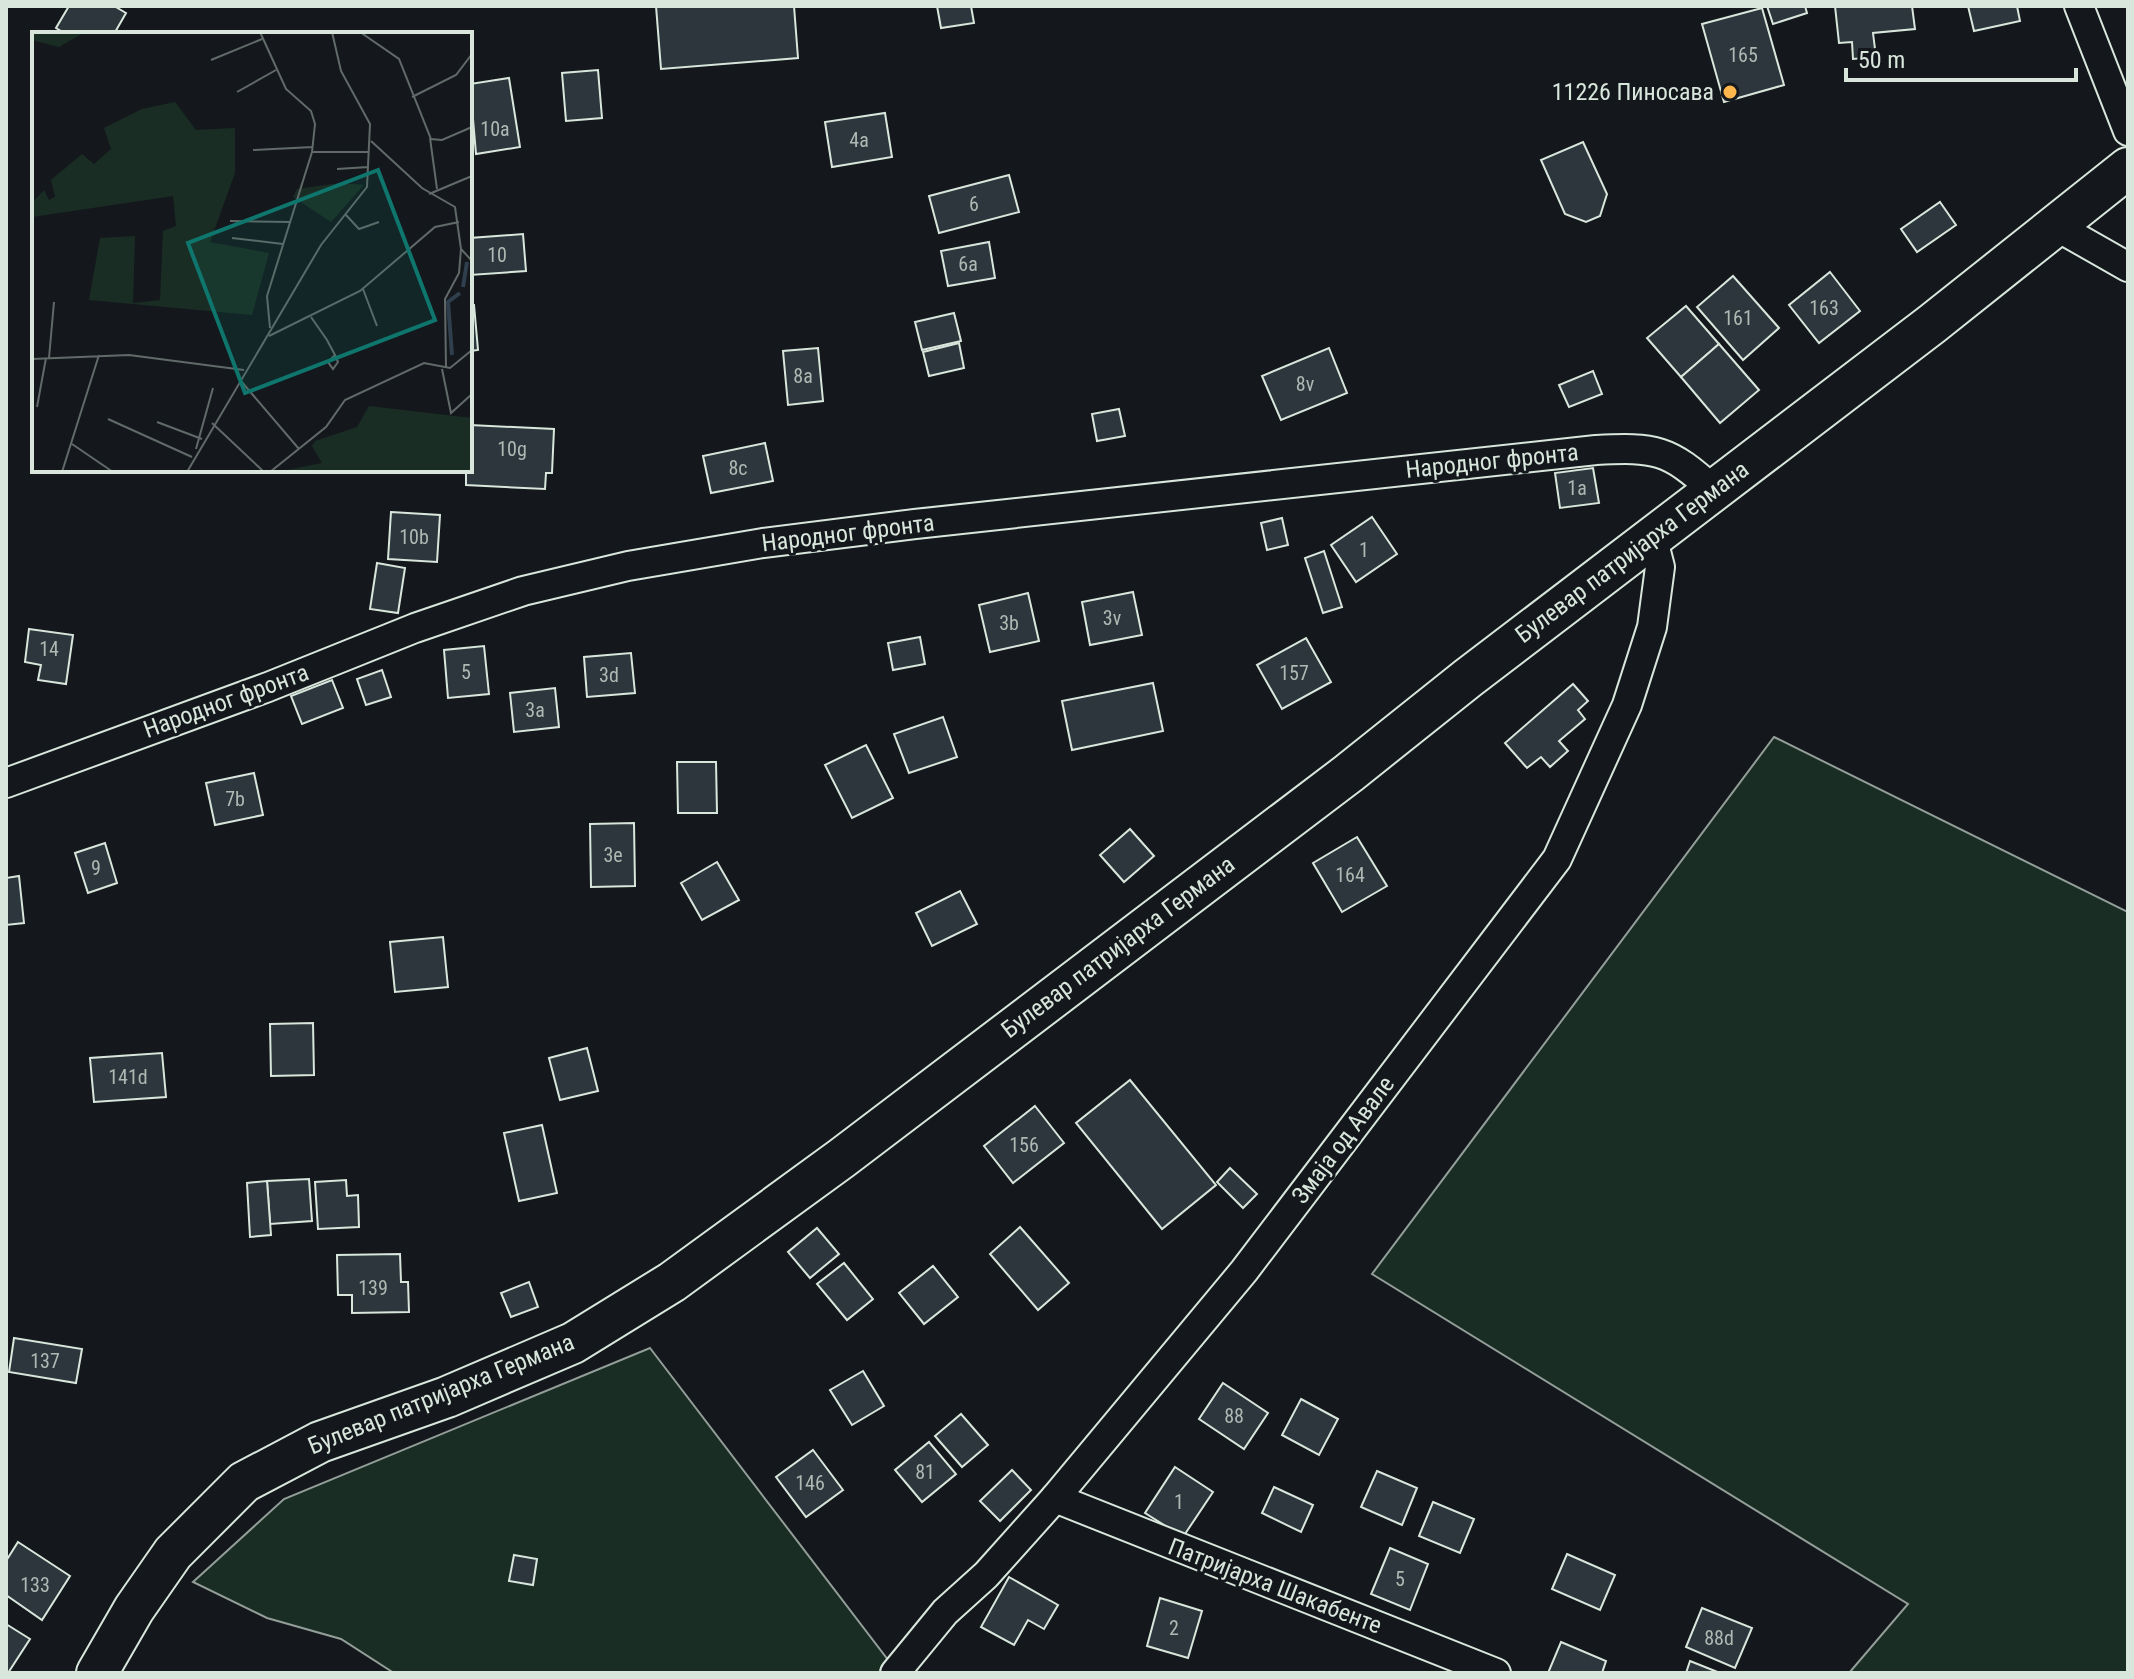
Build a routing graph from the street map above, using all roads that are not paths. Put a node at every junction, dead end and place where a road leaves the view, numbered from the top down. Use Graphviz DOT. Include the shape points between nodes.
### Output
graph roads {
  1 [pos="2079,6"];
  2 [pos="2128,131"];
  3 [pos="2128,168"];
  4 [pos="2054,225"];
  5 [pos="2128,267"];
  6 [pos="1713,490"];
  7 [pos="1652,536"];
  8 [pos="6,783"];
  9 [pos="1055,1498"];
  10 [pos="97,1673"];
  11 [pos="895,1673"];
  12 [pos="1496,1673"];
  1 -- 2 [label="street"];
  3 -- 4 [label="main road, Булевар патријарха Германа"];
  4 -- 5 [label="street"];
  4 -- 6 [label="main road, Булевар патријарха Германа"];
  6 -- 7 [label="main road, Булевар патријарха Германа"];
  6 -- 8 [label="street, Народног фронта" via="1688,467 1653,449 1596,450 915,524 658,561 523,591"];
  7 -- 9 [label="street, Змаја од Авале" via="1660,567 1652,627 1627,705 1557,859 1244,1271"];
  7 -- 10 [label="main road, Булевар патријарха Германа" via="842,1158 635,1308 534,1361 320,1442 244,1482 173,1553"];
  9 -- 11 [label="street, Змаја од Авале" via="945,1612"];
  9 -- 12 [label="street, Патријарха Шакабенте"];
}
